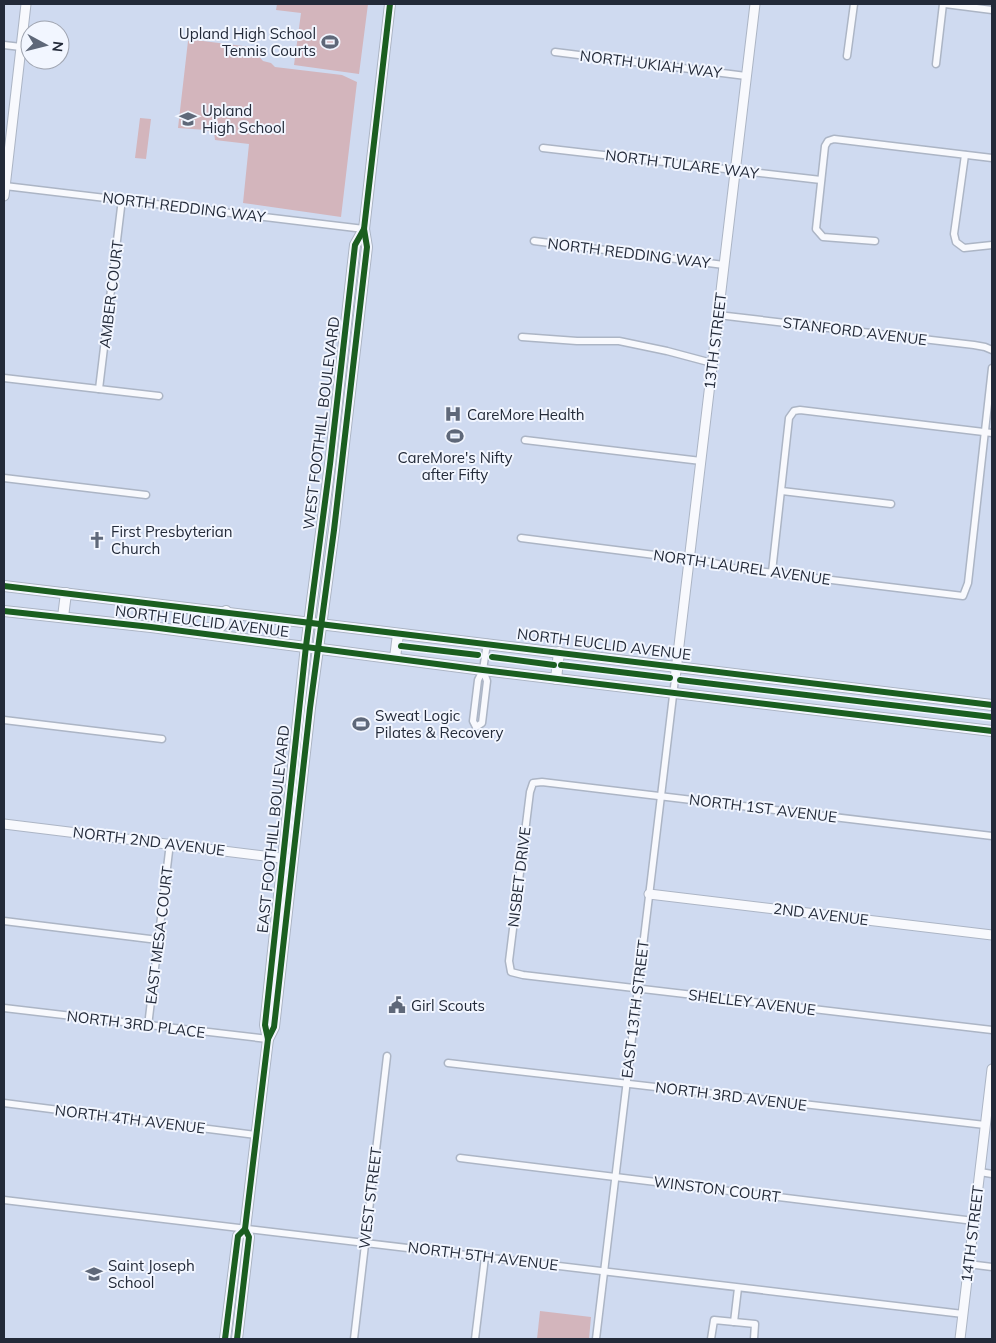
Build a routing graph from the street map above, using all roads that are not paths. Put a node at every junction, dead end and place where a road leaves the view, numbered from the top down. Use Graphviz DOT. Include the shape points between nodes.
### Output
graph roads {
  1 [pos="26,4"];
  2 [pos="390,4"];
  3 [pos="755,4"];
  4 [pos="854,4"];
  5 [pos="944,4"];
  6 [pos="992,10"];
  7 [pos="24,20"];
  8 [pos="4,45"];
  9 [pos="20,47"];
  10 [pos="555,52"];
  11 [pos="20,53"];
  12 [pos="847,56"];
  13 [pos="936,64"];
  14 [pos="746,76"];
  15 [pos="8,128"];
  16 [pos="543,148"];
  17 [pos="965,155"];
  18 [pos="992,158"];
  19 [pos="736,170"];
  20 [pos="821,180"];
  21 [pos="5,186"];
  22 [pos="4,196"];
  23 [pos="122,199"];
  24 [pos="364,230"];
  25 [pos="534,241"];
  26 [pos="875,241"];
  27 [pos="992,245"];
  28 [pos="724,265"];
  29 [pos="718,315"];
  30 [pos="522,337"];
  31 [pos="992,350"];
  32 [pos="712,363"];
  33 [pos="992,368"];
  34 [pos="4,378"];
  35 [pos="99,389"];
  36 [pos="159,396"];
  37 [pos="337,405"];
  38 [pos="989,433"];
  39 [pos="525,440"];
  40 [pos="701,461"];
  41 [pos="342,468"];
  42 [pos="4,478"];
  43 [pos="782,491"];
  44 [pos="146,495"];
  45 [pos="891,504"];
  46 [pos="521,538"];
  47 [pos="689,560"];
  48 [pos="772,572"];
  49 [pos="4,586"];
  50 [pos="66,593"];
  51 [pos="4,611"];
  52 [pos="226,611"];
  53 [pos="63,617"];
  54 [pos="310,622"];
  55 [pos="322,624"];
  56 [pos="151,628"];
  57 [pos="398,634"];
  58 [pos="487,643"];
  59 [pos="306,646"];
  60 [pos="318,648"];
  61 [pos="559,652"];
  62 [pos="395,658"];
  63 [pos="676,666"];
  64 [pos="483,670"];
  65 [pos="556,678"];
  66 [pos="675,679"];
  67 [pos="673,693"];
  68 [pos="992,705"];
  69 [pos="4,720"];
  70 [pos="992,731"];
  71 [pos="162,739"];
  72 [pos="533,783"];
  73 [pos="661,796"];
  74 [pos="4,824"];
  75 [pos="992,836"];
  76 [pos="170,843"];
  77 [pos="283,858"];
  78 [pos="294,860"];
  79 [pos="649,894"];
  80 [pos="4,921"];
  81 [pos="992,934"];
  82 [pos="158,940"];
  83 [pos="511,972"];
  84 [pos="638,988"];
  85 [pos="4,1008"];
  86 [pos="148,1026"];
  87 [pos="992,1030"];
  88 [pos="268,1039"];
  89 [pos="387,1056"];
  90 [pos="448,1062"];
  91 [pos="992,1069"];
  92 [pos="626,1083"];
  93 [pos="4,1103"];
  94 [pos="985,1125"];
  95 [pos="256,1135"];
  96 [pos="460,1158"];
  97 [pos="980,1172"];
  98 [pos="992,1174"];
  99 [pos="615,1177"];
  100 [pos="4,1200"];
  101 [pos="974,1221"];
  102 [pos="245,1229"];
  103 [pos="365,1242"];
  104 [pos="485,1256"];
  105 [pos="968,1264"];
  106 [pos="992,1267"];
  107 [pos="604,1271"];
  108 [pos="738,1288"];
  109 [pos="963,1314"];
  110 [pos="734,1322"];
  111 [pos="225,1339"];
  112 [pos="237,1339"];
  113 [pos="354,1339"];
  114 [pos="475,1339"];
  115 [pos="596,1339"];
  116 [pos="711,1339"];
  117 [pos="754,1339"];
  118 [pos="960,1339"];
  1 -- 7 [label="street"];
  2 -- 24 [label="main road, WEST FOOTHILL BOULEVARD"];
  3 -- 14 [label="street, 13TH STREET"];
  4 -- 12 [label="street"];
  5 -- 6 [label="street"];
  5 -- 13 [label="street"];
  8 -- 9 [label="street"];
  10 -- 14 [label="street, NORTH UKIAH WAY"];
  11 -- 15 [label="street"];
  14 -- 19 [label="street, 13TH STREET"];
  15 -- 21 [label="street"];
  16 -- 19 [label="street, NORTH TULARE WAY"];
  17 -- 18 [label="street"];
  17 -- 20 [label="street" via="834,139 825,146"];
  17 -- 27 [label="street" via="954,234 956,242 964,248"];
  19 -- 20 [label="street, NORTH TULARE WAY"];
  19 -- 28 [label="street, 13TH STREET"];
  20 -- 26 [label="street" via="816,229 823,237"];
  21 -- 22 [label="street"];
  21 -- 23 [label="street, NORTH REDDING WAY"];
  23 -- 24 [label="street, NORTH REDDING WAY"];
  23 -- 35 [label="street, AMBER COURT"];
  24 -- 37 [label="main road, WEST FOOTHILL BOULEVARD" via="355,245"];
  24 -- 41 [label="main road, WEST FOOTHILL BOULEVARD" via="367,247"];
  25 -- 28 [label="street, NORTH REDDING WAY"];
  28 -- 29 [label="street, 13TH STREET"];
  29 -- 31 [label="street, STANFORD AVENUE" via="974,345"];
  29 -- 32 [label="street, 13TH STREET"];
  30 -- 32 [label="street" via="619,341"];
  32 -- 40 [label="street, 13TH STREET"];
  33 -- 38 [label="street"];
  34 -- 35 [label="street"];
  35 -- 36 [label="street"];
  37 -- 41 [label="main road" via="341,420 336,462"];
  37 -- 54 [label="main road, WEST FOOTHILL BOULEVARD"];
  38 -- 43 [label="street" via="794,411 789,418"];
  38 -- 48 [label="street, NORTH LAUREL AVENUE" via="968,583 963,596"];
  39 -- 40 [label="street"];
  40 -- 47 [label="street, 13TH STREET"];
  41 -- 55 [label="main road, WEST FOOTHILL BOULEVARD"];
  42 -- 44 [label="street"];
  43 -- 45 [label="street"];
  43 -- 48 [label="street"];
  46 -- 47 [label="street, NORTH LAUREL AVENUE"];
  47 -- 48 [label="street, NORTH LAUREL AVENUE"];
  47 -- 63 [label="street, 13TH STREET"];
  49 -- 50 [label="main road, NORTH EUCLID AVENUE"];
  50 -- 52 [label="main road, NORTH EUCLID AVENUE"];
  50 -- 53 [label="main road"];
  51 -- 53 [label="main road, NORTH EUCLID AVENUE"];
  52 -- 54 [label="main road, NORTH EUCLID AVENUE"];
  52 -- 56 [label="main road" via="220,628 180,624"];
  53 -- 56 [label="main road, NORTH EUCLID AVENUE"];
  54 -- 55 [label="main road, NORTH EUCLID AVENUE"];
  54 -- 59 [label="main road, EAST FOOTHILL BOULEVARD"];
  55 -- 57 [label="main road, NORTH EUCLID AVENUE"];
  55 -- 60 [label="main road, EAST FOOTHILL BOULEVARD"];
  56 -- 59 [label="main road, NORTH EUCLID AVENUE"];
  57 -- 58 [label="main road, NORTH EUCLID AVENUE"];
  57 -- 62 [label="main road"];
  58 -- 61 [label="main road, NORTH EUCLID AVENUE"];
  58 -- 64 [label="street"];
  59 -- 60 [label="main road, NORTH EUCLID AVENUE"];
  59 -- 77 [label="main road, EAST FOOTHILL BOULEVARD"];
  60 -- 62 [label="main road, NORTH EUCLID AVENUE"];
  60 -- 78 [label="main road, EAST FOOTHILL BOULEVARD"];
  61 -- 63 [label="main road, NORTH EUCLID AVENUE"];
  61 -- 65 [label="main road"];
  62 -- 64 [label="main road, NORTH EUCLID AVENUE"];
  63 -- 66 [label="street, 13TH STREET"];
  63 -- 68 [label="main road, NORTH EUCLID AVENUE"];
  64 -- 64 [label="street" via="478,680 473,721 476,727 482,723 487,681"];
  64 -- 65 [label="main road, NORTH EUCLID AVENUE"];
  65 -- 67 [label="main road, NORTH EUCLID AVENUE"];
  66 -- 67 [label="street, EAST 13TH STREET"];
  67 -- 70 [label="main road, NORTH EUCLID AVENUE"];
  67 -- 73 [label="street, EAST 13TH STREET"];
  69 -- 71 [label="street"];
  72 -- 73 [label="street, NORTH 1ST AVENUE"];
  72 -- 83 [label="street, NISBET DRIVE" via="509,961"];
  73 -- 75 [label="street, NORTH 1ST AVENUE"];
  73 -- 79 [label="street, EAST 13TH STREET"];
  74 -- 76 [label="street, NORTH 2ND AVENUE"];
  76 -- 77 [label="street, NORTH 2ND AVENUE"];
  76 -- 82 [label="street, EAST MESA COURT"];
  77 -- 78 [label="street, NORTH 2ND AVENUE"];
  77 -- 88 [label="main road, EAST FOOTHILL BOULEVARD" via="264,1025"];
  78 -- 88 [label="main road, EAST FOOTHILL BOULEVARD" via="274,1027"];
  79 -- 81 [label="street, 2ND AVENUE"];
  79 -- 84 [label="street, EAST 13TH STREET"];
  80 -- 82 [label="street"];
  82 -- 86 [label="street, EAST MESA COURT"];
  83 -- 84 [label="street, SHELLEY AVENUE"];
  84 -- 87 [label="street, SHELLEY AVENUE"];
  84 -- 92 [label="street, EAST 13TH STREET"];
  85 -- 86 [label="street, NORTH 3RD PLACE"];
  86 -- 88 [label="street, NORTH 3RD PLACE"];
  88 -- 95 [label="main road, EAST FOOTHILL BOULEVARD"];
  89 -- 103 [label="street, WEST STREET"];
  90 -- 92 [label="street, NORTH 3RD AVENUE"];
  91 -- 94 [label="street, 14TH STREET"];
  92 -- 94 [label="street, NORTH 3RD AVENUE"];
  92 -- 99 [label="street, EAST 13TH STREET"];
  93 -- 95 [label="street, NORTH 4TH AVENUE"];
  94 -- 97 [label="street, 14TH STREET"];
  95 -- 102 [label="main road, EAST FOOTHILL BOULEVARD"];
  96 -- 99 [label="street, WINSTON COURT"];
  97 -- 98 [label="street"];
  97 -- 101 [label="street, 14TH STREET"];
  99 -- 101 [label="street, WINSTON COURT"];
  99 -- 107 [label="street, EAST 13TH STREET"];
  100 -- 102 [label="street, NORTH 5TH AVENUE"];
  101 -- 105 [label="street, 14TH STREET"];
  102 -- 103 [label="street, NORTH 5TH AVENUE"];
  102 -- 111 [label="main road, EAST FOOTHILL BOULEVARD" via="238,1236"];
  102 -- 112 [label="main road, EAST FOOTHILL BOULEVARD" via="249,1237"];
  103 -- 104 [label="street, NORTH 5TH AVENUE"];
  103 -- 113 [label="street, WEST STREET"];
  104 -- 107 [label="street, NORTH 5TH AVENUE"];
  104 -- 114 [label="street"];
  105 -- 106 [label="street"];
  105 -- 109 [label="street, 14TH STREET"];
  107 -- 108 [label="street, NORTH 5TH AVENUE"];
  107 -- 115 [label="street, EAST 13TH STREET"];
  108 -- 109 [label="street, NORTH 5TH AVENUE"];
  108 -- 110 [label="street"];
  109 -- 118 [label="street, 14TH STREET"];
  110 -- 116 [label="street" via="714,1320"];
  110 -- 117 [label="street" via="755,1324"];
}
